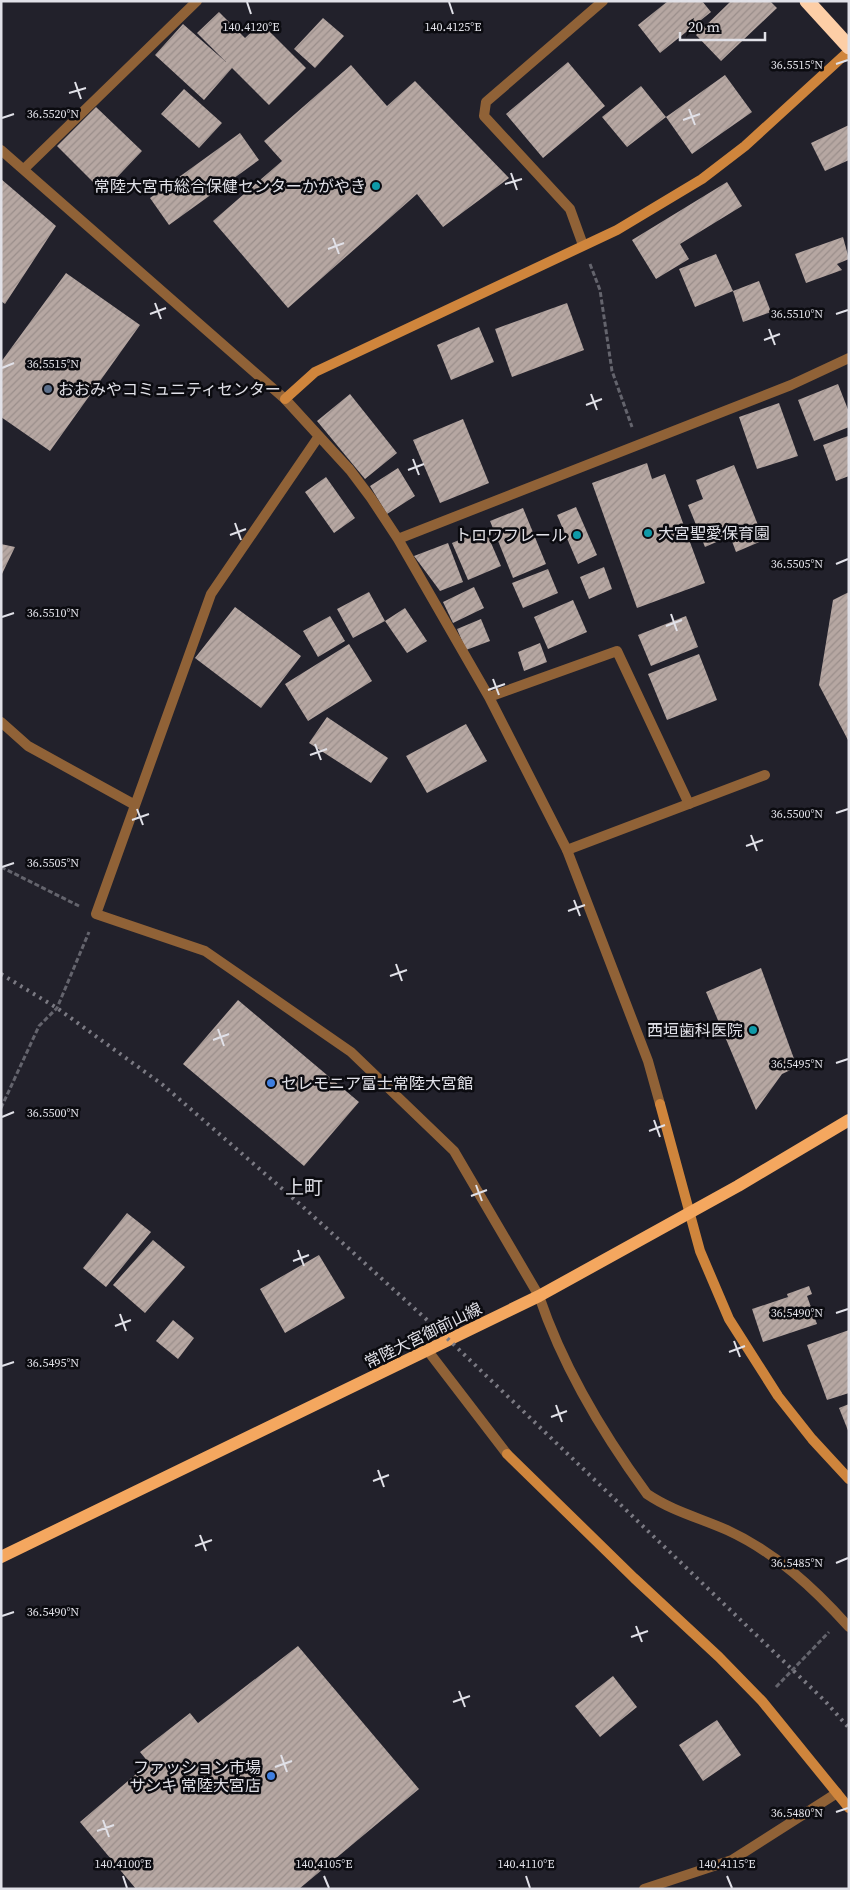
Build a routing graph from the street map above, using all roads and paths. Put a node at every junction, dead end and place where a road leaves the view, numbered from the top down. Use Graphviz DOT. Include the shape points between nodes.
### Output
graph roads {
  1 [pos="197,1"];
  2 [pos="603,1"];
  3 [pos="807,1"];
  4 [pos="849,47"];
  5 [pos="849,51"];
  6 [pos="1,150"];
  7 [pos="24,169"];
  8 [pos="583,245"];
  9 [pos="849,358"];
  10 [pos="284,399"];
  11 [pos="319,436"];
  12 [pos="639,444"];
  13 [pos="398,539"];
  14 [pos="489,697"];
  15 [pos="1,722"];
  16 [pos="765,775"];
  17 [pos="689,804"];
  18 [pos="135,805"];
  19 [pos="567,850"];
  20 [pos="1,867"];
  21 [pos="96,914"];
  22 [pos="1,1108"];
  23 [pos="849,1120"];
  24 [pos="691,1213"];
  25 [pos="539,1296"];
  26 [pos="428,1351"];
  27 [pos="849,1479"];
  28 [pos="1,1557"];
  29 [pos="845,1623"];
  30 [pos="762,1701"];
  31 [pos="837,1793"];
  32 [pos="849,1808"];
  33 [pos="644,1889"];
  1 -- 7 [label="street"];
  2 -- 8 [label="street" via="486,102 484,116 570,209"];
  3 -- 4 [label="highway"];
  5 -- 8 [label="street" via="745,146 702,179 618,230"];
  6 -- 7 [label="street"];
  7 -- 10 [label="street"];
  8 -- 10 [label="street" via="315,372"];
  8 -- 12 [label="path" via="600,290 612,371"];
  9 -- 12 [label="street" via="791,385"];
  10 -- 11 [label="street"];
  11 -- 13 [label="street" via="350,470"];
  11 -- 18 [label="street" via="211,594"];
  12 -- 13 [label="street"];
  13 -- 14 [label="street"];
  14 -- 17 [label="street" via="617,651"];
  14 -- 19 [label="street"];
  15 -- 18 [label="street" via="28,746"];
  16 -- 17 [label="street"];
  17 -- 19 [label="street"];
  18 -- 21 [label="street"];
  19 -- 24 [label="street" via="648,1061"];
  20 -- 21 [label="path"];
  21 -- 22 [label="path" via="58,1008 39,1026"];
  21 -- 25 [label="street" via="206,951 351,1052 454,1151"];
  23 -- 24 [label="main road, 常陸大宮御前山線"];
  24 -- 25 [label="main road, 常陸大宮御前山線"];
  24 -- 27 [label="street" via="700,1251 730,1319 778,1396"];
  25 -- 26 [label="main road, 常陸大宮御前山線"];
  25 -- 29 [label="street" via="579,1388 647,1494 664,1505 727,1530 765,1551 794,1572"];
  26 -- 28 [label="main road, 常陸大宮御前山線"];
  26 -- 30 [label="street" via="507,1454"];
  29 -- 30 [label="path"];
  30 -- 31 [label="street"];
  31 -- 32 [label="street"];
  31 -- 33 [label="street" via="732,1860"];
}
